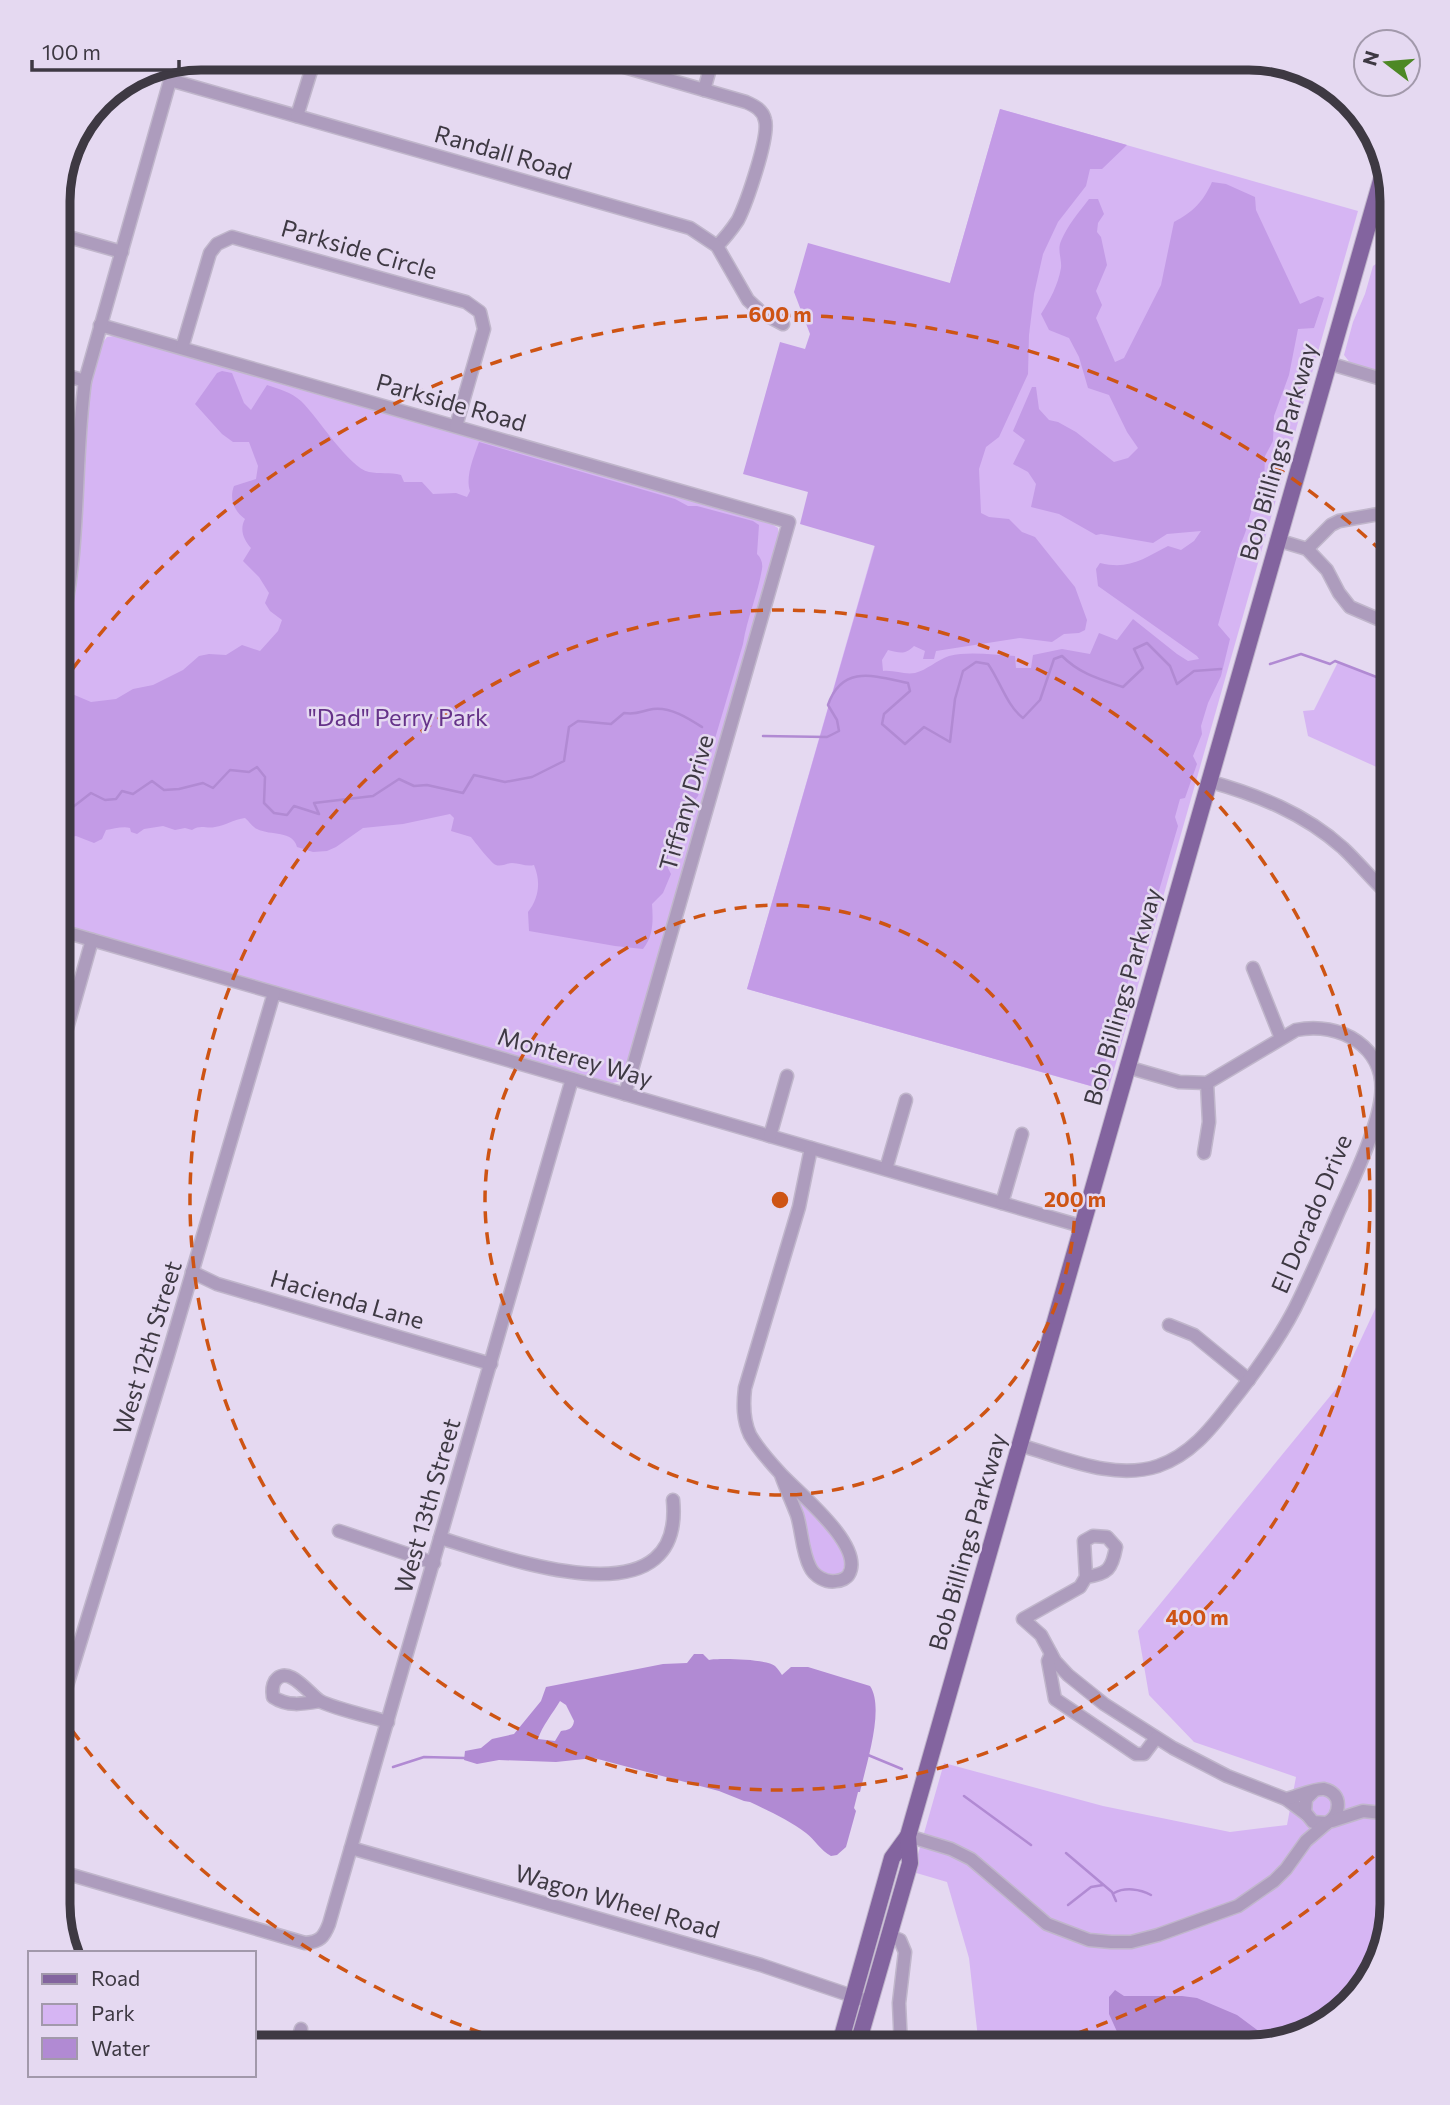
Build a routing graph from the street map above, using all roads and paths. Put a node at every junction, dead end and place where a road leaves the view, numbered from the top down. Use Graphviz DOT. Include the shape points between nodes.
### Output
graph roads {
  1 [pos="311,70"];
  2 [pos="635,70"];
  3 [pos="710,70"];
  4 [pos="172,73"];
  5 [pos="170,80"];
  6 [pos="704,90"];
  7 [pos="297,116"];
  8 [pos="1379,187"];
  9 [pos="70,237"];
  10 [pos="718,246"];
  11 [pos="122,252"];
  12 [pos="783,324"];
  13 [pos="100,325"];
  14 [pos="183,348"];
  15 [pos="1328,363"];
  16 [pos="70,377"];
  17 [pos="1380,378"];
  18 [pos="85,381"];
  19 [pos="456,426"];
  20 [pos="1380,514"];
  21 [pos="789,522"];
  22 [pos="1278,540"];
  23 [pos="1307,549"];
  24 [pos="70,585"];
  25 [pos="1380,620"];
  26 [pos="1209,781"];
  27 [pos="1380,886"];
  28 [pos="70,934"];
  29 [pos="92,940"];
  30 [pos="1253,968"];
  31 [pos="274,993"];
  32 [pos="70,1003"];
  33 [pos="1281,1038"];
  34 [pos="1127,1067"];
  35 [pos="788,1076"];
  36 [pos="1380,1076"];
  37 [pos="572,1079"];
  38 [pos="1207,1083"];
  39 [pos="625,1094"];
  40 [pos="906,1100"];
  41 [pos="1380,1100"];
  42 [pos="1022,1134"];
  43 [pos="770,1136"];
  44 [pos="811,1148"];
  45 [pos="1204,1153"];
  46 [pos="886,1169"];
  47 [pos="1002,1203"];
  48 [pos="1081,1226"];
  49 [pos="192,1272"];
  50 [pos="1169,1325"];
  51 [pos="491,1364"];
  52 [pos="1248,1380"];
  53 [pos="1019,1445"];
  54 [pos="781,1475"];
  55 [pos="673,1500"];
  56 [pos="339,1531"];
  57 [pos="440,1538"];
  58 [pos="434,1563"];
  59 [pos="1086,1577"];
  60 [pos="1051,1654"];
  61 [pos="70,1675"];
  62 [pos="320,1701"];
  63 [pos="388,1722"];
  64 [pos="1156,1738"];
  65 [pos="1314,1791"];
  66 [pos="1333,1794"];
  67 [pos="1286,1799"];
  68 [pos="1363,1811"];
  69 [pos="1380,1813"];
  70 [pos="1306,1815"];
  71 [pos="1328,1822"];
  72 [pos="908,1836"];
  73 [pos="1306,1841"];
  74 [pos="351,1848"];
  75 [pos="70,1874"];
  76 [pos="889,1936"];
  77 [pos="853,1997"];
  78 [pos="870,2003"];
  79 [pos="301,2029"];
  80 [pos="299,2035"];
  81 [pos="842,2035"];
  82 [pos="861,2035"];
  83 [pos="900,2035"];
  1 -- 7 [label="street"];
  2 -- 6 [label="street"];
  3 -- 6 [label="street"];
  4 -- 5 [label="street"];
  5 -- 7 [label="street, Randall Road"];
  5 -- 11 [label="street"];
  6 -- 10 [label="street" via="755,106 766,128 748,197 737,222"];
  7 -- 10 [label="street, Randall Road" via="672,223 700,233"];
  8 -- 15 [label="main road, Bob Billings Parkway"];
  9 -- 11 [label="street"];
  10 -- 12 [label="street" via="748,300"];
  11 -- 13 [label="street"];
  13 -- 14 [label="street, Parkside Road"];
  13 -- 18 [label="street"];
  14 -- 19 [label="street, Parkside Road"];
  14 -- 19 [label="street, Parkside Circle" via="210,253 226,239 239,238 467,302 482,317 484,329"];
  15 -- 17 [label="street"];
  15 -- 22 [label="main road, Bob Billings Parkway"];
  16 -- 18 [label="street"];
  18 -- 24 [label="street"];
  19 -- 21 [label="street, Parkside Road"];
  20 -- 23 [label="street" via="1339,521"];
  21 -- 39 [label="street, Tiffany Drive"];
  22 -- 23 [label="street"];
  22 -- 26 [label="main road, Bob Billings Parkway"];
  23 -- 25 [label="street" via="1327,570 1350,607"];
  26 -- 27 [label="street" via="1303,819 1343,848"];
  26 -- 34 [label="main road, Bob Billings Parkway"];
  28 -- 29 [label="street, Monterey Way"];
  29 -- 31 [label="street, Monterey Way"];
  29 -- 32 [label="street"];
  30 -- 33 [label="street"];
  31 -- 37 [label="street, Monterey Way"];
  31 -- 49 [label="street, West 12th Street"];
  33 -- 36 [label="street, El Dorado Drive" via="1310,1027 1331,1028 1365,1049"];
  33 -- 38 [label="street, El Dorado Drive"];
  34 -- 38 [label="street" via="1179,1082"];
  34 -- 48 [label="main road, Bob Billings Parkway"];
  35 -- 43 [label="street"];
  37 -- 39 [label="street, Monterey Way"];
  37 -- 51 [label="street, West 13th Street"];
  38 -- 45 [label="street" via="1209,1122"];
  39 -- 43 [label="street, Monterey Way"];
  40 -- 46 [label="street"];
  41 -- 52 [label="street, El Dorado Drive" via="1360,1163 1306,1285 1267,1356"];
  42 -- 47 [label="street"];
  43 -- 44 [label="street, Monterey Way"];
  44 -- 46 [label="street, Monterey Way"];
  44 -- 54 [label="street" via="744,1398 749,1433"];
  46 -- 47 [label="street, Monterey Way"];
  47 -- 48 [label="street, Monterey Way"];
  48 -- 53 [label="main road, Bob Billings Parkway"];
  49 -- 51 [label="street, Hacienda Lane" via="217,1284"];
  49 -- 61 [label="street, West 12th Street"];
  50 -- 52 [label="street" via="1194,1335"];
  51 -- 57 [label="street, West 13th Street"];
  52 -- 53 [label="street, El Dorado Drive" via="1202,1438 1157,1466 1112,1470"];
  53 -- 72 [label="main road, Bob Billings Parkway"];
  54 -- 54 [label="street" via="810,1567 825,1580 843,1580 851,1566 844,1542"];
  55 -- 57 [label="street" via="674,1524 661,1551 644,1565 612,1575 558,1571"];
  56 -- 58 [label="street"];
  57 -- 58 [label="street, West 13th Street"];
  58 -- 63 [label="street, West 13th Street"];
  59 -- 60 [label="street" via="1072,1593 1023,1619 1041,1635"];
  60 -- 64 [label="street" via="1068,1675"];
  60 -- 64 [label="street" via="1048,1661 1055,1699 1136,1754 1144,1754"];
  62 -- 63 [label="street"];
  63 -- 74 [label="street, West 13th Street"];
  64 -- 67 [label="street" via="1227,1776"];
  65 -- 66 [label="street"];
  65 -- 67 [label="street"];
  65 -- 70 [label="street" via="1305,1801"];
  66 -- 68 [label="street"];
  66 -- 71 [label="street" via="1338,1809"];
  67 -- 70 [label="street"];
  68 -- 69 [label="street"];
  68 -- 71 [label="street"];
  70 -- 71 [label="street" via="1315,1823"];
  70 -- 73 [label="street"];
  71 -- 73 [label="street"];
  72 -- 73 [label="street" via="971,1859 1047,1924 1089,1940 1111,1942 1158,1935 1238,1906 1274,1881"];
  72 -- 76 [label="main road, Bob Billings Parkway" via="910,1863"];
  72 -- 77 [label="main road, Bob Billings Parkway" via="892,1858"];
  74 -- 75 [label="street, West 13th Street" via="329,1924 318,1941 305,1943"];
  74 -- 77 [label="street, Wagon Wheel Road" via="761,1965"];
  76 -- 78 [label="main road, Bob Billings Parkway"];
  76 -- 83 [label="street" via="900,1940 905,1952"];
  77 -- 78 [label="street, Wagon Wheel Road"];
  77 -- 81 [label="main road, Bob Billings Parkway"];
  78 -- 82 [label="main road, Bob Billings Parkway"];
  79 -- 80 [label="street"];
}
